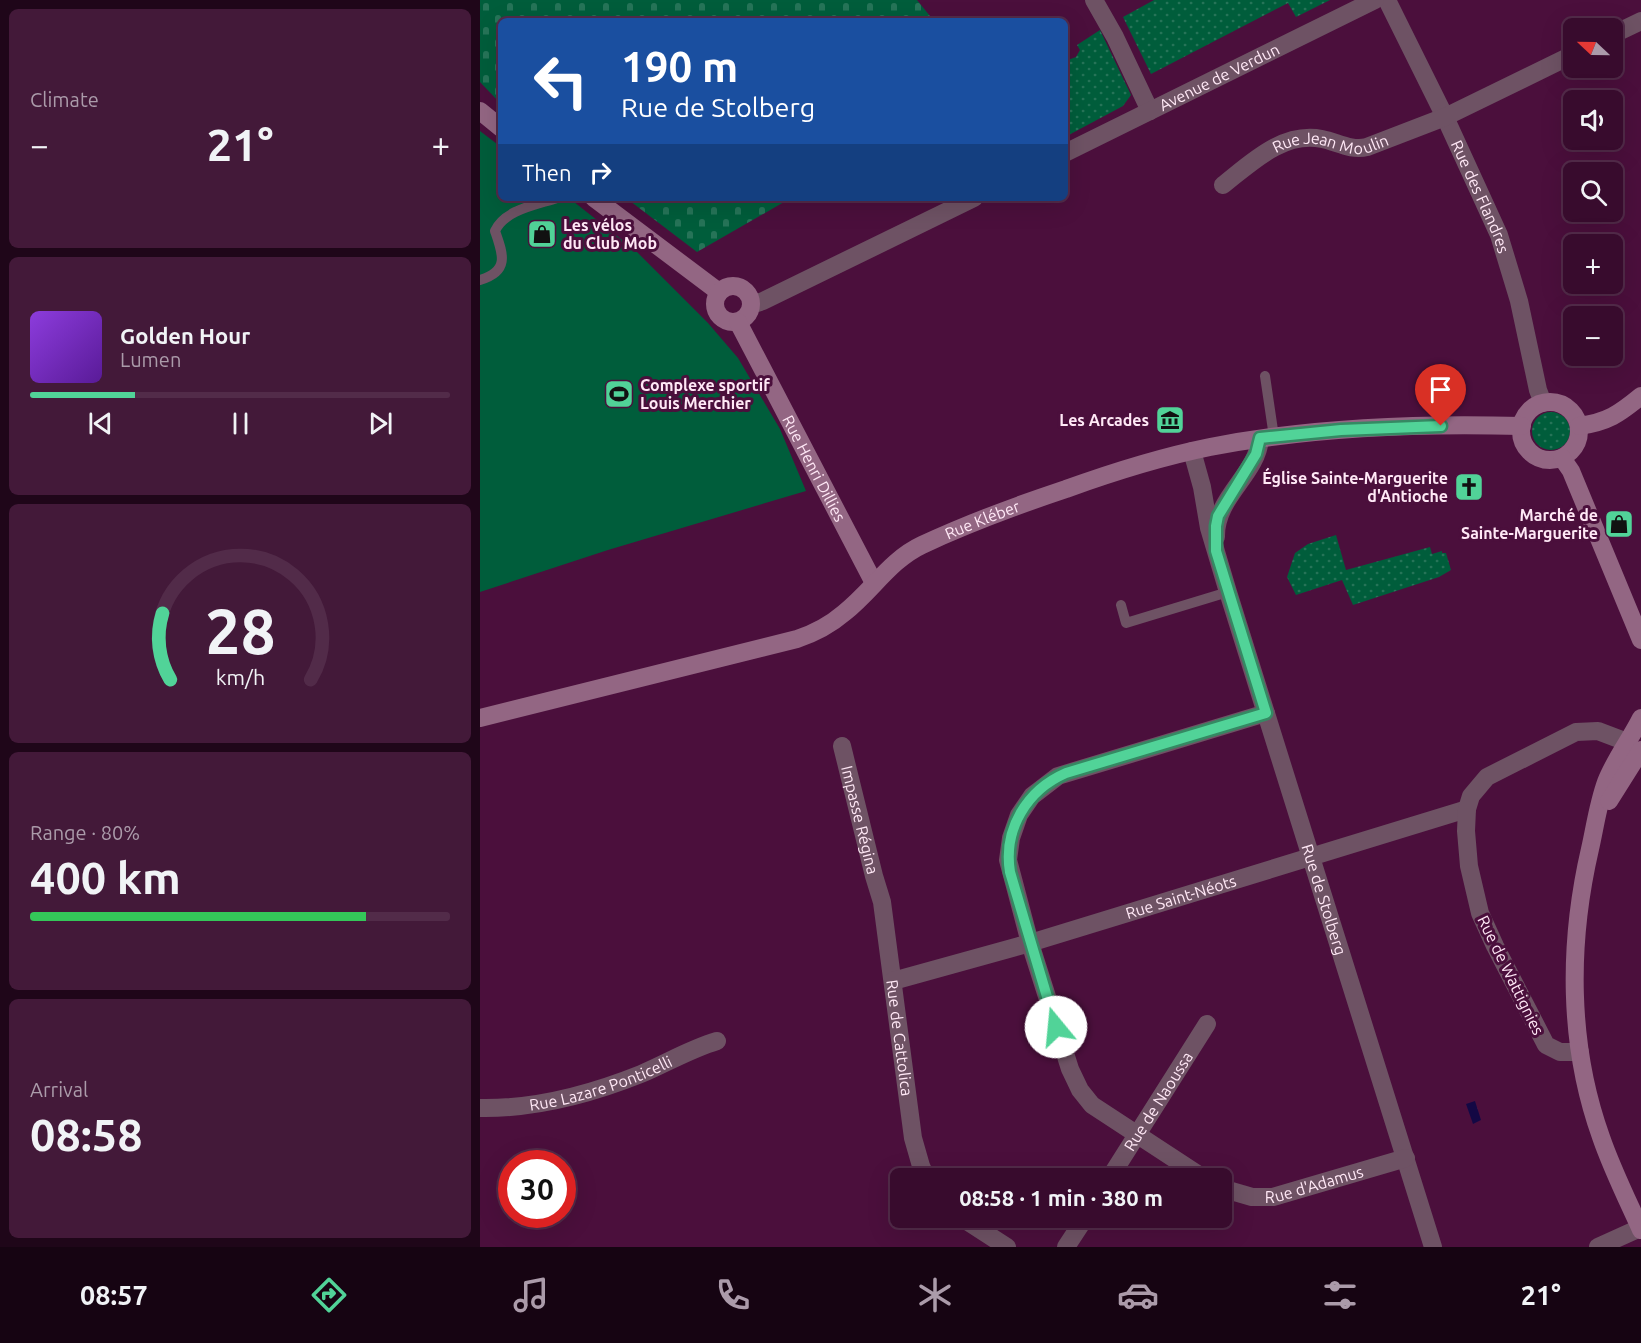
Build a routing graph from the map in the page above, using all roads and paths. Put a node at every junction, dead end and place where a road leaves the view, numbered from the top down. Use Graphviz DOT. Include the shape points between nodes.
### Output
graph roads {
  1 [pos="1094,0"];
  2 [pos="1375,0"];
  3 [pos="1387,0"];
  4 [pos="1641,21"];
  5 [pos="1623,30"];
  6 [pos="1563,59"];
  7 [pos="480,111"];
  8 [pos="1150,111"];
  9 [pos="1445,117"];
  10 [pos="498,126"];
  11 [pos="1068,152"];
  12 [pos="1223,185"];
  13 [pos="548,201"];
  14 [pos="598,201"];
  15 [pos="968,201"];
  16 [pos="480,280"];
  17 [pos="719,292"];
  18 [pos="751,305"];
  19 [pos="738,322"];
  20 [pos="1265,376"];
  21 [pos="1641,396"];
  22 [pos="1543,403"];
  23 [pos="1522,426"];
  24 [pos="1579,426"];
  25 [pos="1267,438"];
  26 [pos="1192,451"];
  27 [pos="1562,458"];
  28 [pos="1216,551"];
  29 [pos="874,583"];
  30 [pos="1228,592"];
  31 [pos="1121,605"];
  32 [pos="1641,638"];
  33 [pos="1266,713"];
  34 [pos="480,718"];
  35 [pos="1641,718"];
  36 [pos="842,746"];
  37 [pos="1634,746"];
  38 [pos="1467,809"];
  39 [pos="1312,856"];
  40 [pos="881,894"];
  41 [pos="1030,943"];
  42 [pos="893,981"];
  43 [pos="1208,1024"];
  44 [pos="717,1041"];
  45 [pos="1580,1052"];
  46 [pos="480,1108"];
  47 [pos="1137,1136"];
  48 [pos="1406,1158"];
  49 [pos="922,1168"];
  50 [pos="1117,1168"];
  51 [pos="1187,1168"];
  52 [pos="1232,1191"];
  53 [pos="978,1228"];
  54 [pos="1078,1228"];
  55 [pos="1641,1229"];
  56 [pos="1008,1247"];
  57 [pos="1066,1247"];
  58 [pos="1433,1247"];
  59 [pos="1598,1247"];
  1 -- 8 [label="street"];
  2 -- 8 [label="street, Avenue de Verdun"];
  3 -- 9 [label="street, Rue des Flandres"];
  4 -- 5 [label="street"];
  6 -- 9 [label="street, Rue Jean Moulin"];
  7 -- 10 [label="street"];
  8 -- 11 [label="street, Avenue de Verdun"];
  9 -- 12 [label="street, Rue Jean Moulin" via="1362,148 1316,138 1296,139 1272,149"];
  9 -- 22 [label="street, Rue des Flandres" via="1503,246"];
  13 -- 16 [label="lane" via="501,220 495,231 503,258 501,264 490,277"];
  14 -- 17 [label="street"];
  15 -- 18 [label="street"];
  17 -- 18 [label="street" via="740,287 748,294"];
  17 -- 19 [label="street" via="715,303 718,314 726,321"];
  18 -- 19 [label="street" via="748,316"];
  19 -- 29 [label="street, Rue Henri Dillies"];
  20 -- 25 [label="lane"];
  21 -- 24 [label="street" via="1614,417"];
  22 -- 23 [label="street" via="1527,413"];
  22 -- 24 [label="street" via="1566,406"];
  23 -- 25 [label="street, Rue Kléber" via="1371,428"];
  23 -- 27 [label="street" via="1523,440 1531,452 1543,459"];
  24 -- 27 [label="street" via="1576,445"];
  25 -- 26 [label="street, Rue Kléber"];
  25 -- 28 [label="street, Rue de Stolberg" via="1218,516"];
  26 -- 28 [label="street, Rue de Stolberg"];
  26 -- 29 [label="street, Rue Kléber" via="1060,490 935,539 905,555"];
  27 -- 32 [label="street" via="1571,471"];
  28 -- 30 [label="street, Rue de Stolberg"];
  29 -- 34 [label="street, Rue Kléber" via="846,612 815,633"];
  30 -- 31 [label="lane" via="1126,623"];
  30 -- 33 [label="street, Rue de Stolberg"];
  33 -- 39 [label="street, Rue de Stolberg"];
  33 -- 41 [label="street" via="1066,773 1032,796 1014,826 1008,849 1010,872"];
  35 -- 37 [label="street"];
  36 -- 40 [label="street, Impasse Régina"];
  37 -- 38 [label="street, Rue de Wattignies" via="1598,731 1576,732 1487,777 1471,796"];
  37 -- 45 [label="street" via="1590,847 1579,908 1575,996"];
  38 -- 39 [label="street, Rue Saint-Néots"];
  38 -- 45 [label="street, Rue de Wattignies" via="1469,866 1486,929 1546,1045 1560,1052"];
  39 -- 41 [label="street, Rue Saint-Néots"];
  39 -- 48 [label="street, Rue de Stolberg"];
  40 -- 42 [label="street, Rue de Cattolica"];
  41 -- 42 [label="street, Rue Saint-Néots"];
  41 -- 47 [label="street" via="1074,1080 1092,1105"];
  42 -- 49 [label="street, Rue de Cattolica" via="913,1138"];
  43 -- 47 [label="street, Rue de Naoussa"];
  44 -- 46 [label="street, Rue Lazare Ponticelli" via="592,1091 531,1105"];
  45 -- 55 [label="street" via="1601,1136"];
  47 -- 50 [label="street, Rue de Naoussa"];
  47 -- 51 [label="street"];
  48 -- 52 [label="street, Rue d'Adamus" via="1273,1197"];
  48 -- 58 [label="street, Rue de Stolberg"];
  53 -- 56 [label="street"];
  54 -- 57 [label="street"];
  55 -- 59 [label="street"];
}
